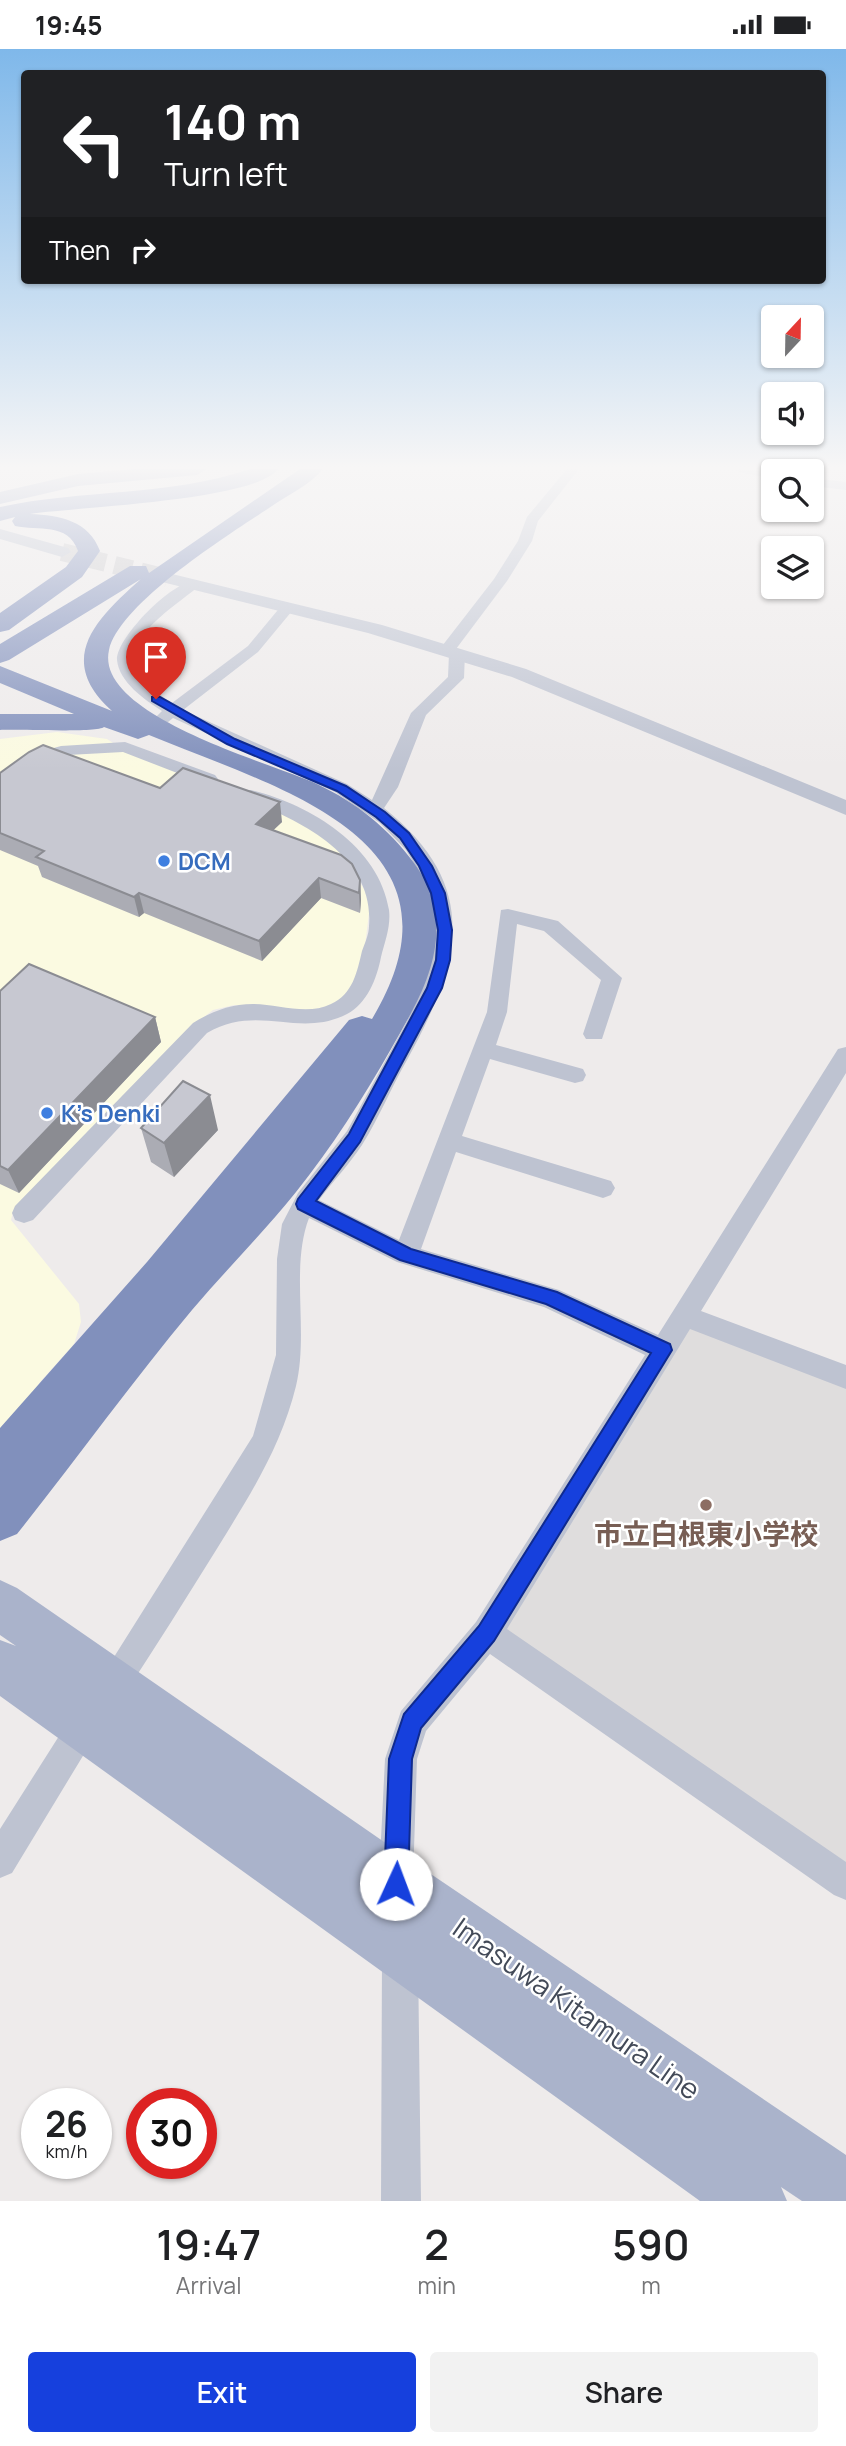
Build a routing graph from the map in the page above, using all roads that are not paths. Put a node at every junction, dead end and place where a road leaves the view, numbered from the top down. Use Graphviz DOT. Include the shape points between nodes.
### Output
graph roads {
  1 [pos="76,569"];
  2 [pos="141,569"];
  3 [pos="168,569"];
  4 [pos="507,569"];
  5 [pos="168,578"];
  6 [pos="193,584"];
  7 [pos="287,608"];
  8 [pos="0,625"];
  9 [pos="452,651"];
  10 [pos="1,660"];
  11 [pos="0,723"];
  12 [pos="150,731"];
  13 [pos="0,783"];
  14 [pos="846,808"];
  15 [pos="374,810"];
  16 [pos="594,1034"];
  17 [pos="483,1049"];
  18 [pos="846,1055"];
  19 [pos="575,1076"];
  20 [pos="449,1141"];
  21 [pos="603,1188"];
  22 [pos="304,1204"];
  23 [pos="24,1213"];
  24 [pos="406,1255"];
  25 [pos="685,1316"];
  26 [pos="663,1350"];
  27 [pos="846,1377"];
  28 [pos="0,1463"];
  29 [pos="0,1517"];
  30 [pos="0,1605"];
  31 [pos="486,1633"];
  32 [pos="0,1665"];
  33 [pos="99,1705"];
  34 [pos="0,1861"];
  35 [pos="846,1883"];
  36 [pos="396,1884"];
  37 [pos="400,1951"];
  38 [pos="846,2193"];
  39 [pos="401,2201"];
  40 [pos="755,2201"];
  1 -- 8 [label="highway"];
  2 -- 10 [label="highway"];
  3 -- 12 [label="highway" via="105,628 95,653 100,678"];
  4 -- 9 [label="street"];
  5 -- 6 [label="street"];
  6 -- 7 [label="street"];
  6 -- 12 [label="street" via="142,627 125,657 127,671 139,687"];
  7 -- 9 [label="street"];
  7 -- 12 [label="street" via="253,649"];
  9 -- 14 [label="street" via="574,694"];
  9 -- 15 [label="street" via="457,678 419,713 389,787"];
  10 -- 12 [label="highway"];
  11 -- 12 [label="highway" via="44,720"];
  12 -- 13 [label="street" via="37,758"];
  12 -- 15 [label="street" via="231,741 341,788"];
  12 -- 23 [label="street" via="230,787 286,809 327,832 343,846 376,894 380,925 362,987 339,1010 322,1015 241,1010 213,1017"];
  12 -- 28 [label="highway" via="297,798 351,830 369,847 391,884 398,904 400,950 394,973 365,1024 171,1264"];
  12 -- 29 [label="highway" via="308,791 364,825 390,851 410,881 418,902 419,951 400,1002 342,1102 281,1182 176,1298"];
  15 -- 22 [label="street" via="404,836 438,893 445,930 443,960 435,988 354,1138"];
  16 -- 17 [label="street" via="612,978 551,926 508,915 497,1012"];
  17 -- 19 [label="street"];
  17 -- 20 [label="street"];
  18 -- 25 [label="street"];
  20 -- 21 [label="street"];
  20 -- 24 [label="street"];
  22 -- 24 [label="street"];
  22 -- 33 [label="street" via="292,1229 289,1356 273,1421 247,1475"];
  24 -- 26 [label="street" via="550,1297"];
  25 -- 26 [label="street"];
  25 -- 27 [label="street"];
  26 -- 31 [label="street"];
  30 -- 33 [label="main road, Imasuwa Kitamura Line"];
  31 -- 35 [label="street"];
  31 -- 36 [label="street" via="412,1722 401,1759"];
  32 -- 33 [label="main road, Imasuwa Kitamura Line"];
  33 -- 34 [label="street"];
  33 -- 36 [label="main road, Imasuwa Kitamura Line"];
  33 -- 37 [label="main road, Imasuwa Kitamura Line"];
  36 -- 37 [label="street"];
  36 -- 38 [label="main road, Imasuwa Kitamura Line"];
  37 -- 39 [label="street"];
  37 -- 40 [label="main road, Imasuwa Kitamura Line"];
}
